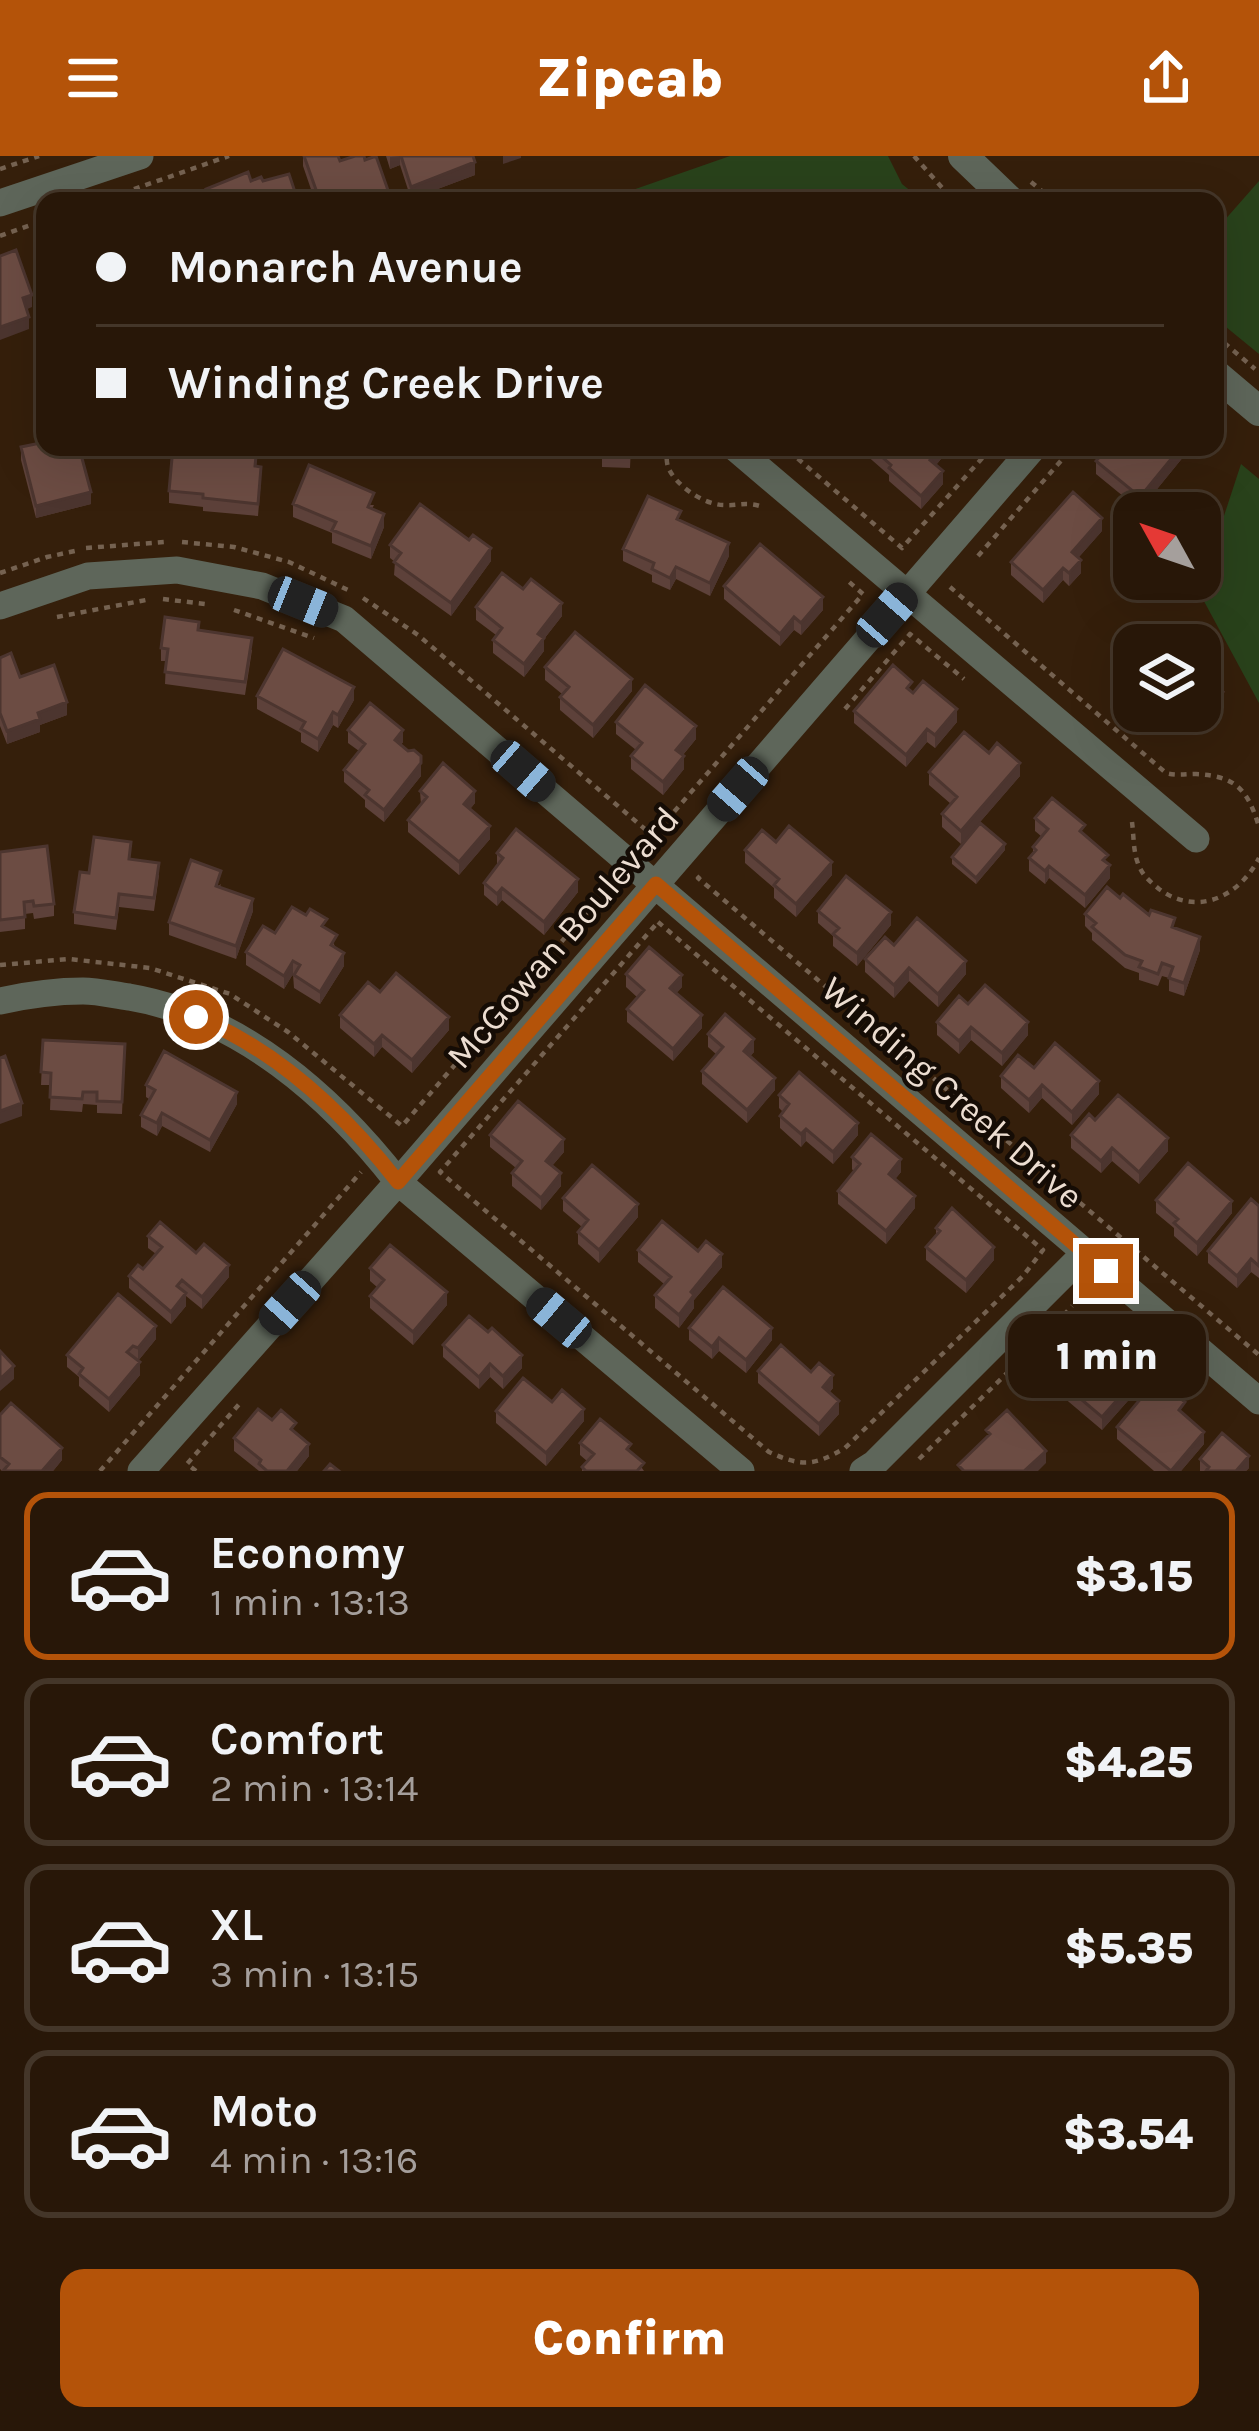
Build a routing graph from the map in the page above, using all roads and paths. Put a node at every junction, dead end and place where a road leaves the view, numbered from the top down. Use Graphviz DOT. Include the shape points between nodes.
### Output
graph roads {
  1 [pos="39,156"];
  2 [pos="140,156"];
  3 [pos="229,156"];
  4 [pos="914,156"];
  5 [pos="962,156"];
  6 [pos="0,169"];
  7 [pos="126,192"];
  8 [pos="946,192"];
  9 [pos="1000,192"];
  10 [pos="0,203"];
  11 [pos="36,223"];
  12 [pos="0,236"];
  13 [pos="1224,342"];
  14 [pos="1259,374"];
  15 [pos="1224,382"];
  16 [pos="1259,411"];
  17 [pos="667,456"];
  18 [pos="745,456"];
  19 [pos="797,456"];
  20 [pos="984,456"];
  21 [pos="1026,456"];
  22 [pos="1065,456"];
  23 [pos="766,508"];
  24 [pos="965,570"];
  25 [pos="0,573"];
  26 [pos="847,580"];
  27 [pos="950,588"];
  28 [pos="906,594"];
  29 [pos="204,604"];
  30 [pos="0,606"];
  31 [pos="227,607"];
  32 [pos="44,619"];
  33 [pos="314,638"];
  34 [pos="978,692"];
  35 [pos="834,721"];
  36 [pos="1132,821"];
  37 [pos="1259,827"];
  38 [pos="1196,839"];
  39 [pos="1259,858"];
  40 [pos="698,878"];
  41 [pos="615,879"];
  42 [pos="656,884"];
  43 [pos="658,922"];
  44 [pos="0,965"];
  45 [pos="0,1000"];
  46 [pos="363,1169"];
  47 [pos="398,1182"];
  48 [pos="1085,1253"];
  49 [pos="1075,1303"];
  50 [pos="1259,1355"];
  51 [pos="1259,1401"];
  52 [pos="919,1460"];
  53 [pos="100,1471"];
  54 [pos="141,1471"];
  55 [pos="741,1471"];
  56 [pos="863,1471"];
  1 -- 6 [label="path"];
  2 -- 10 [label="street"];
  3 -- 7 [label="path"];
  4 -- 8 [label="path"];
  5 -- 9 [label="street"];
  11 -- 12 [label="path"];
  13 -- 14 [label="path"];
  15 -- 16 [label="street"];
  17 -- 23 [label="path" via="685,488 707,502"];
  18 -- 28 [label="street"];
  19 -- 20 [label="path" via="902,548"];
  21 -- 28 [label="street, McGowan Boulevard"];
  22 -- 24 [label="path"];
  25 -- 26 [label="path" via="96,546 173,542 289,562 418,634 653,836 863,594"];
  27 -- 37 [label="path" via="1166,772 1238,784"];
  28 -- 38 [label="street"];
  28 -- 42 [label="street, McGowan Boulevard"];
  29 -- 32 [label="path" via="158,598"];
  30 -- 42 [label="street, Winding Creek Drive" via="88,576 177,570 262,586 344,619"];
  31 -- 33 [label="path"];
  34 -- 35 [label="path" via="910,634"];
  36 -- 39 [label="path" via="1138,866 1187,903 1230,892"];
  40 -- 50 [label="path"];
  41 -- 44 [label="path" via="402,1126 230,994 150,968 69,959"];
  42 -- 47 [label="street, McGowan Boulevard"];
  42 -- 48 [label="street, Winding Creek Drive"];
  43 -- 43 [label="path" via="1043,1250 823,1461 795,1464 769,1452 440,1172"];
  45 -- 47 [label="street" via="87,991 163,1003 229,1030 361,1134"];
  46 -- 53 [label="path"];
  47 -- 54 [label="street, McGowan Boulevard"];
  47 -- 55 [label="street"];
  48 -- 51 [label="street, Winding Creek Drive"];
  48 -- 56 [label="street"];
  49 -- 52 [label="path"];
}
